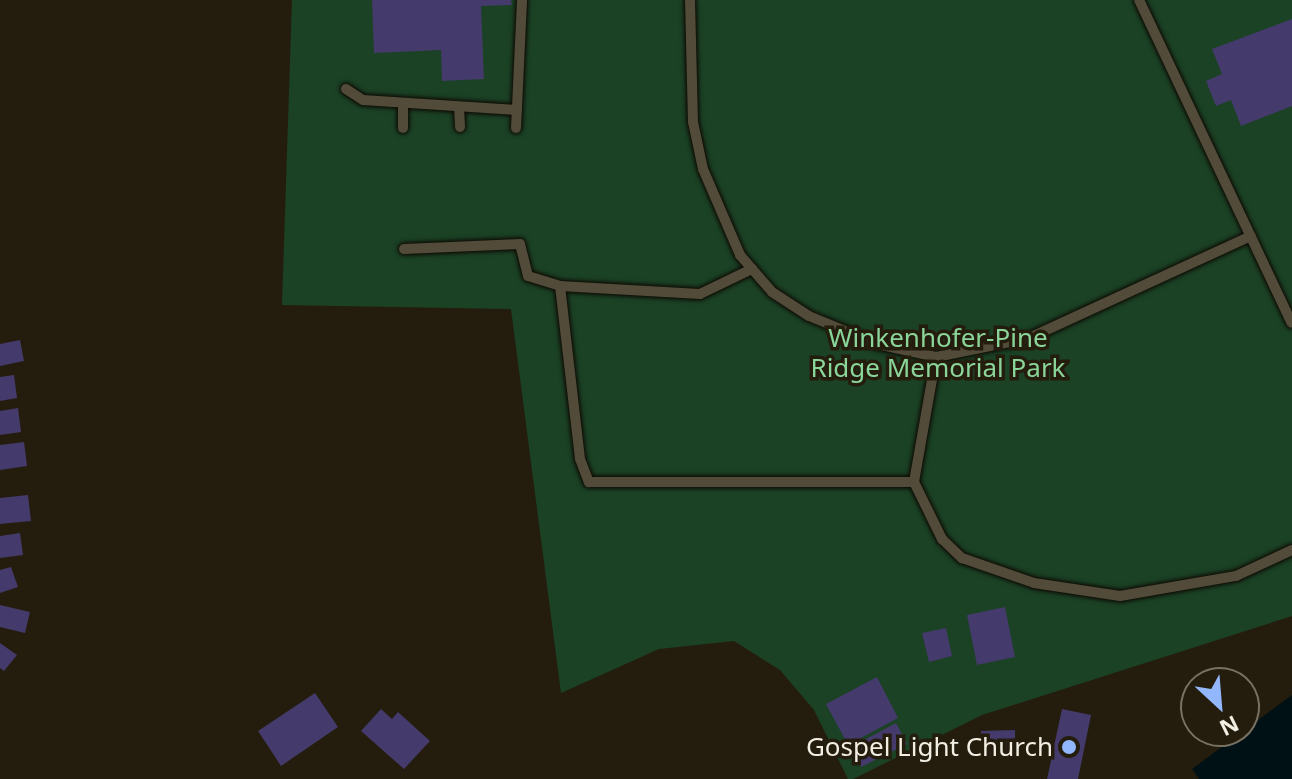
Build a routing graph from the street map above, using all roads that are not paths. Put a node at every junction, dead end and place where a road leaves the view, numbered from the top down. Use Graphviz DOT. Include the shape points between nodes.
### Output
graph roads {
  1 [pos="522,0"];
  2 [pos="690,0"];
  3 [pos="1139,0"];
  4 [pos="346,89"];
  5 [pos="403,103"];
  6 [pos="459,107"];
  7 [pos="517,110"];
  8 [pos="460,127"];
  9 [pos="403,128"];
  10 [pos="516,128"];
  11 [pos="1251,236"];
  12 [pos="404,249"];
  13 [pos="752,269"];
  14 [pos="560,286"];
  15 [pos="1292,323"];
  16 [pos="936,357"];
  17 [pos="914,482"];
  18 [pos="1292,550"];
  1 -- 7 [label="lane"];
  2 -- 13 [label="lane" via="693,122 703,169"];
  3 -- 11 [label="lane"];
  4 -- 5 [label="lane" via="363,100"];
  5 -- 6 [label="lane"];
  5 -- 9 [label="lane"];
  6 -- 7 [label="lane"];
  6 -- 8 [label="lane"];
  7 -- 10 [label="lane"];
  11 -- 15 [label="lane"];
  11 -- 16 [label="lane" via="1029,338"];
  12 -- 14 [label="lane" via="520,244 528,276"];
  13 -- 14 [label="lane" via="700,294"];
  13 -- 16 [label="lane" via="772,292 809,316 877,344"];
  14 -- 17 [label="lane" via="580,459 589,482"];
  16 -- 17 [label="lane"];
  17 -- 18 [label="lane" via="942,539 962,558 1034,583 1120,596 1150,593 1236,576"];
}
